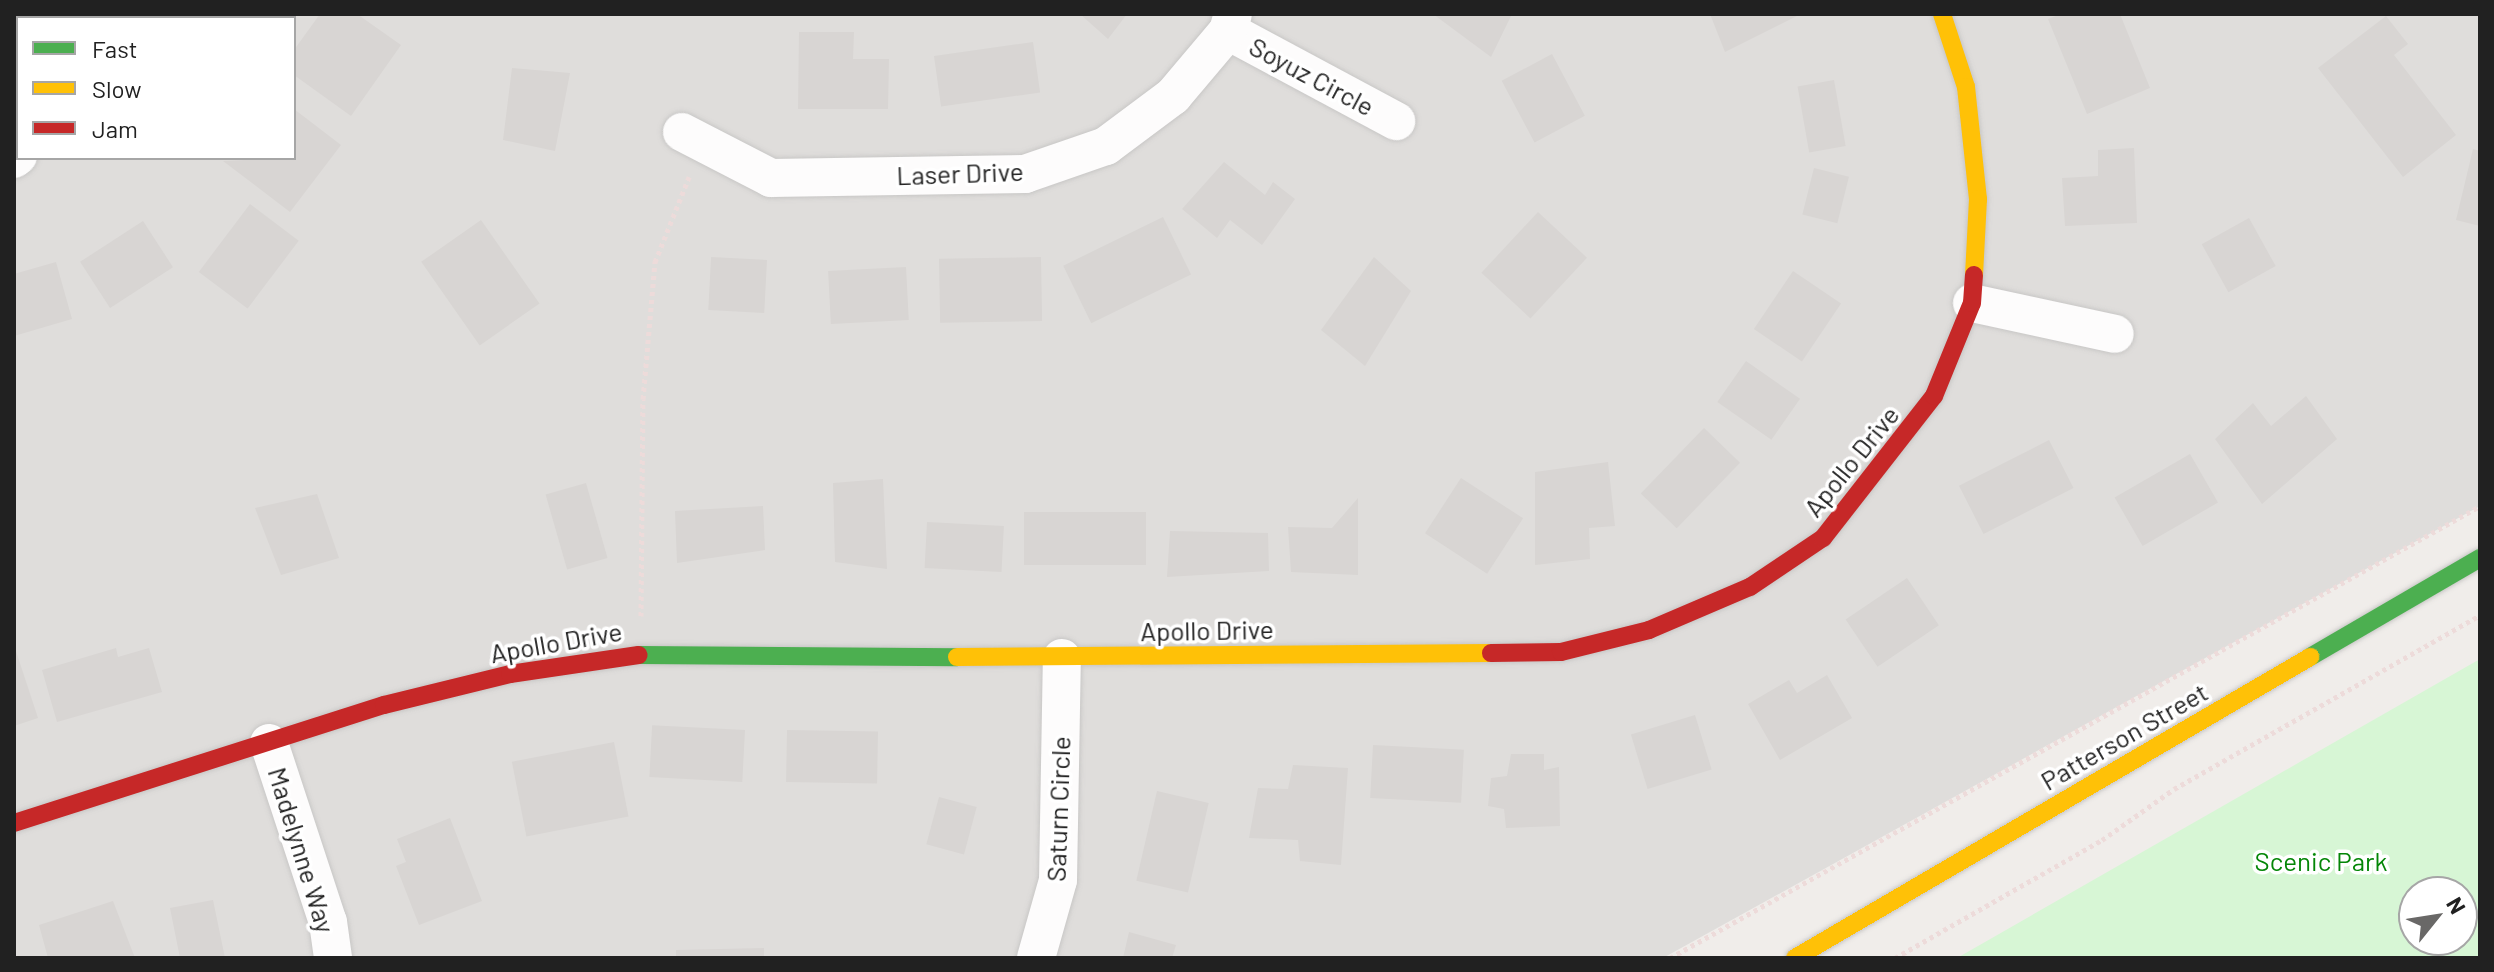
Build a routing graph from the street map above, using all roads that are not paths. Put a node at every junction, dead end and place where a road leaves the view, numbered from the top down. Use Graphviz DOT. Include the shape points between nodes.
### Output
graph roads {
  1 [pos="1942,14"];
  2 [pos="1231,22"];
  3 [pos="1396,121"];
  4 [pos="693,137"];
  5 [pos="1972,303"];
  6 [pos="2115,334"];
  7 [pos="2480,558"];
  8 [pos="1062,658"];
  9 [pos="269,743"];
  10 [pos="14,823"];
  11 [pos="333,958"];
  12 [pos="1036,958"];
  13 [pos="1795,958"];
  1 -- 5 [label="street, Apollo Drive" via="1966,87 1978,199"];
  2 -- 3 [label="street, Soyuz Circle"];
  2 -- 4 [label="street, Laser Drive" via="1173,96 1106,146 1025,174 771,178"];
  5 -- 6 [label="street"];
  5 -- 8 [label="street, Apollo Drive" via="1934,396 1823,538 1750,587 1649,630 1561,652"];
  7 -- 13 [label="street, Patterson Street"];
  8 -- 9 [label="street, Apollo Drive" via="643,654 510,674 384,705"];
  8 -- 12 [label="street, Saturn Circle" via="1058,880"];
  9 -- 10 [label="street, Apollo Drive"];
  9 -- 11 [label="street, Madelynne Way" via="328,922"];
}
